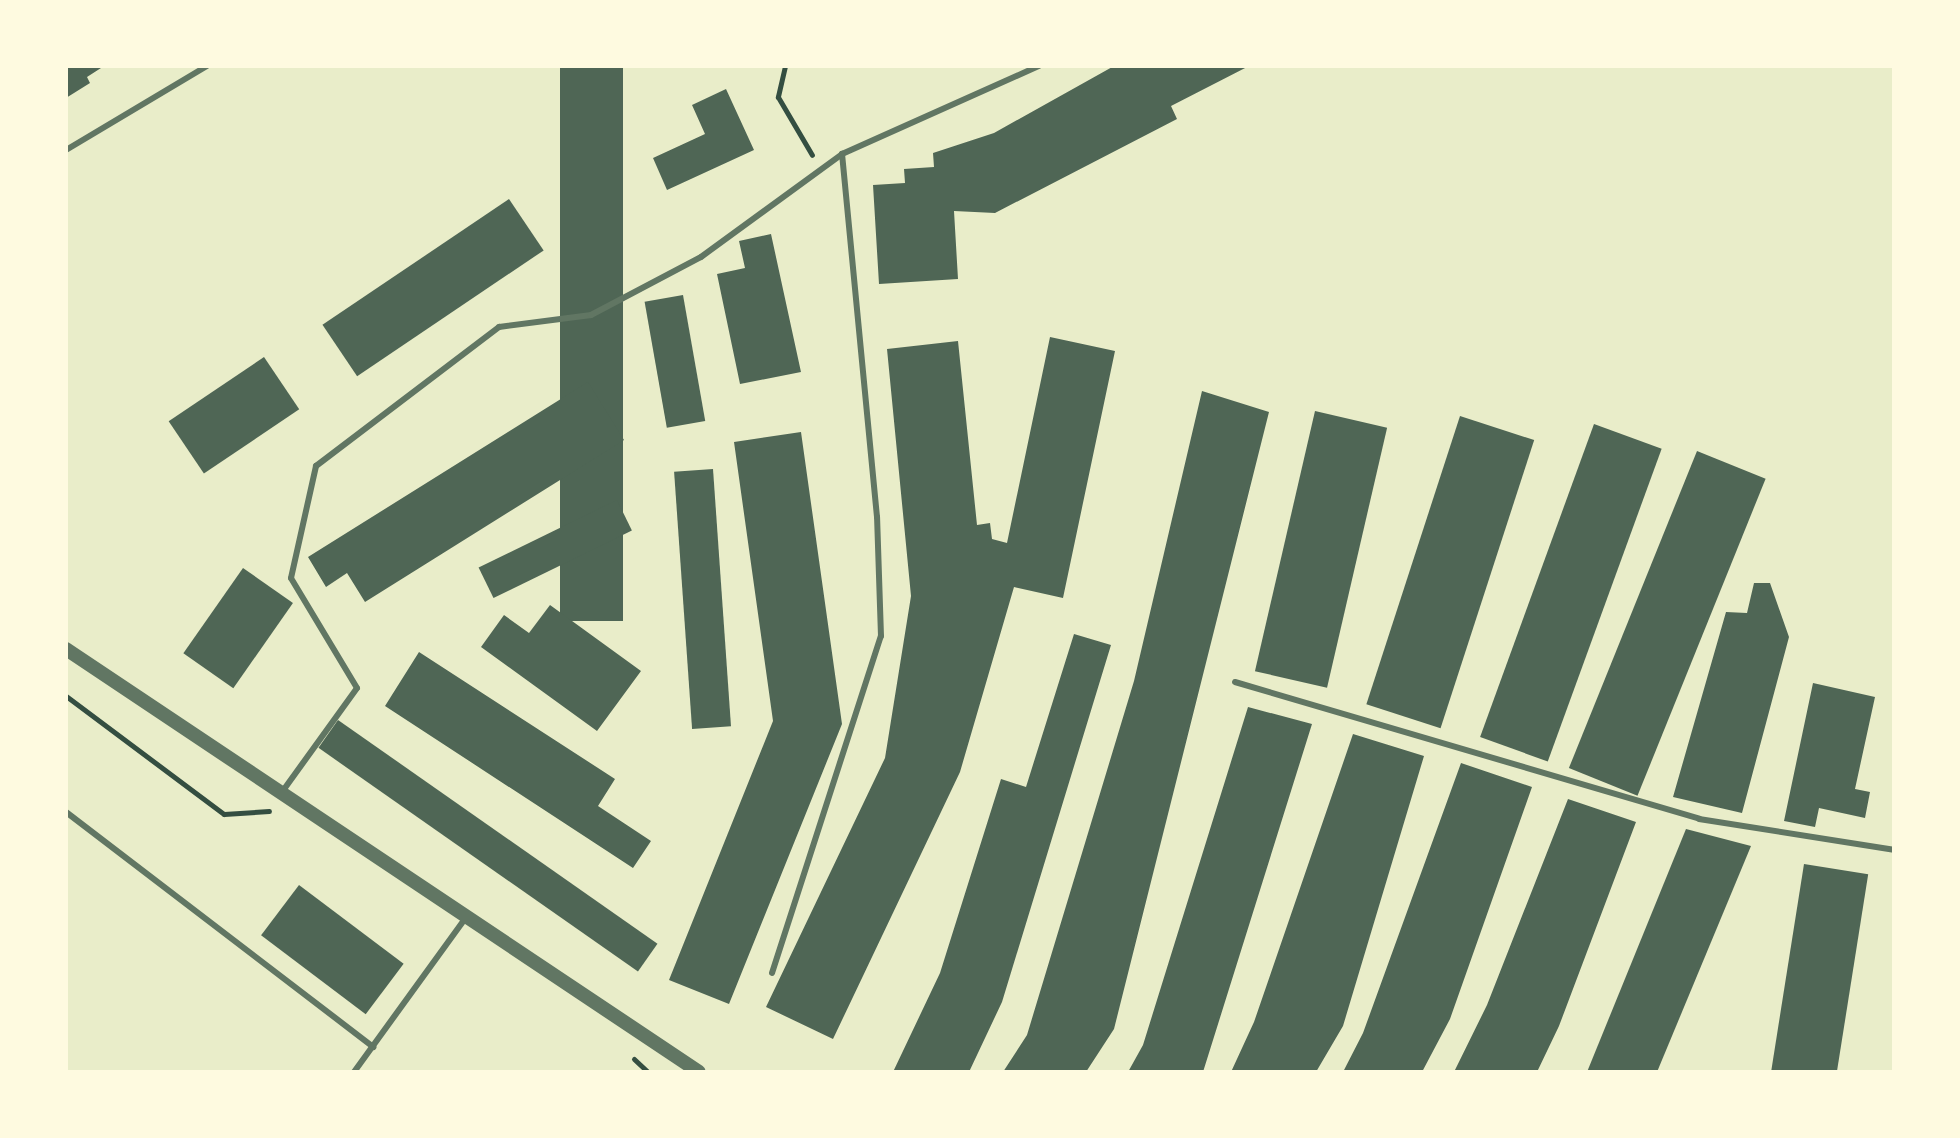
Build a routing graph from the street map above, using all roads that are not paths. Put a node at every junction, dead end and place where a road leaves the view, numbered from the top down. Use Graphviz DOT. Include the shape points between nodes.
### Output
graph roads {
  1 [pos="207,66"];
  2 [pos="1039,66"];
  3 [pos="66,150"];
  4 [pos="842,154"];
  5 [pos="66,649"];
  6 [pos="1235,682"];
  7 [pos="282,792"];
  8 [pos="66,812"];
  9 [pos="1894,850"];
  10 [pos="467,916"];
  11 [pos="772,973"];
  12 [pos="373,1047"];
  13 [pos="354,1072"];
  14 [pos="699,1072"];
  1 -- 3 [label="lane"];
  2 -- 4 [label="lane"];
  4 -- 7 [label="lane" via="701,257 591,315 499,327 316,466 291,578 357,688"];
  4 -- 11 [label="lane" via="877,517 881,636"];
  5 -- 7 [label="street"];
  6 -- 9 [label="lane" via="1699,819"];
  7 -- 10 [label="street"];
  8 -- 12 [label="lane"];
  10 -- 12 [label="lane"];
  10 -- 14 [label="street"];
  12 -- 13 [label="lane"];
}
